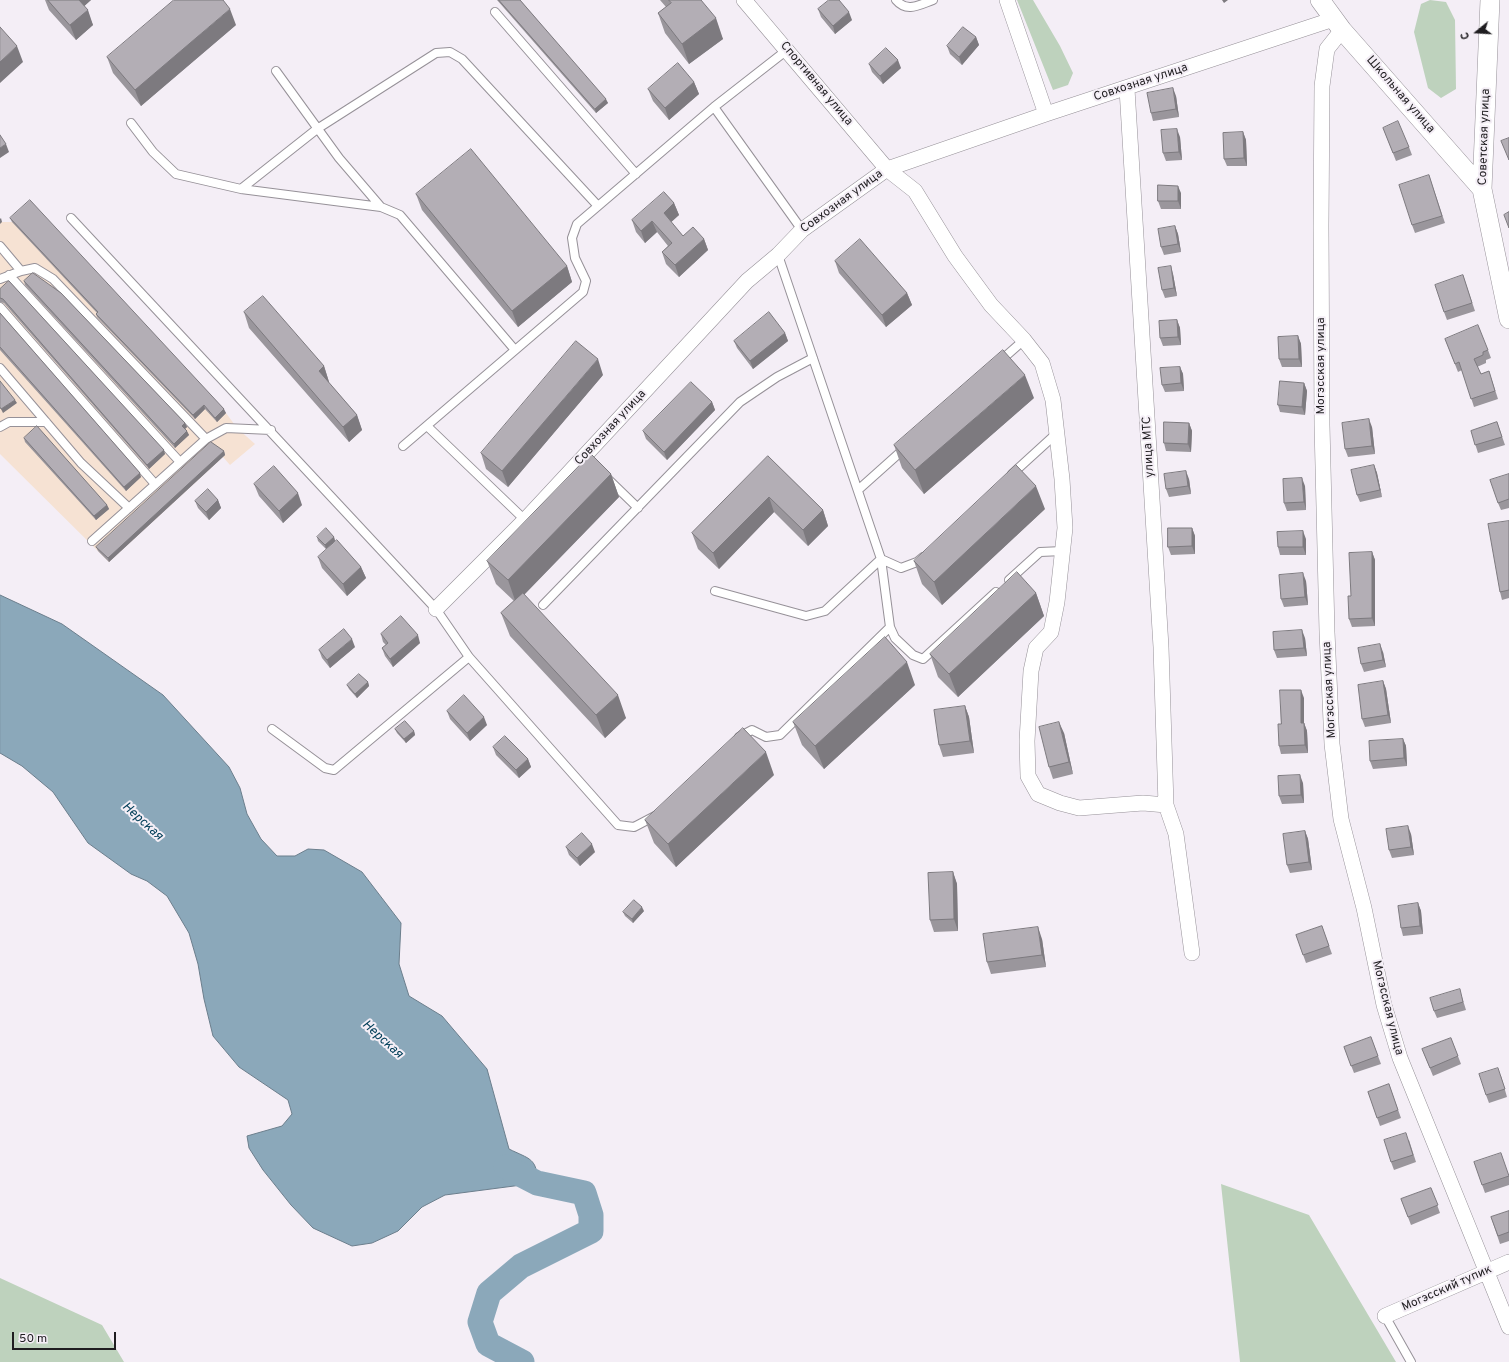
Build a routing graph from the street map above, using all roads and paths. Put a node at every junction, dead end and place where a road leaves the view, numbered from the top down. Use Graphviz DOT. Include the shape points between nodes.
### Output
graph roads {
  1 [pos="744,0"];
  2 [pos="896,0"];
  3 [pos="933,0"];
  4 [pos="1007,0"];
  5 [pos="1320,0"];
  6 [pos="1490,0"];
  7 [pos="495,12"];
  8 [pos="1338,24"];
  9 [pos="787,50"];
  10 [pos="276,71"];
  11 [pos="1127,88"];
  12 [pos="714,107"];
  13 [pos="1046,114"];
  14 [pos="131,123"];
  15 [pos="318,129"];
  16 [pos="887,169"];
  17 [pos="636,174"];
  18 [pos="241,189"];
  19 [pos="1482,189"];
  20 [pos="598,206"];
  21 [pos="381,207"];
  22 [pos="71,218"];
  23 [pos="802,230"];
  24 [pos="0,246"];
  25 [pos="778,254"];
  26 [pos="21,271"];
  27 [pos="9,276"];
  28 [pos="0,280"];
  29 [pos="0,307"];
  30 [pos="1509,319"];
  31 [pos="1024,340"];
  32 [pos="516,350"];
  33 [pos="814,358"];
  34 [pos="994,366"];
  35 [pos="0,368"];
  36 [pos="46,422"];
  37 [pos="427,426"];
  38 [pos="0,427"];
  39 [pos="270,430"];
  40 [pos="1057,433"];
  41 [pos="206,439"];
  42 [pos="911,442"];
  43 [pos="403,446"];
  44 [pos="180,462"];
  45 [pos="601,471"];
  46 [pos="1004,481"];
  47 [pos="155,484"];
  48 [pos="858,490"];
  49 [pos="129,508"];
  50 [pos="638,508"];
  51 [pos="525,520"];
  52 [pos="92,541"];
  53 [pos="1063,550"];
  54 [pos="929,551"];
  55 [pos="881,559"];
  56 [pos="715,591"];
  57 [pos="543,605"];
  58 [pos="436,609"];
  59 [pos="890,627"];
  60 [pos="469,657"];
  61 [pos="272,729"];
  62 [pos="730,745"];
  63 [pos="1166,805"];
  64 [pos="664,807"];
  65 [pos="1192,953"];
  66 [pos="1509,1262"];
  67 [pos="1486,1271"];
  68 [pos="1385,1316"];
  69 [pos="1509,1327"];
  70 [pos="1411,1362"];
  1 -- 9 [label="street, Спортивная улица"];
  2 -- 3 [label="lane" via="901,6 911,8"];
  4 -- 13 [label="street"];
  5 -- 8 [label="street, Школьная улица"];
  6 -- 19 [label="street, Советская улица"];
  7 -- 17 [label="lane"];
  8 -- 11 [label="street, Совхозная улица"];
  8 -- 19 [label="street, Школьная улица"];
  8 -- 67 [label="street, Могэсская улица" via="1327,49 1322,86 1322,425 1332,744 1342,819 1384,1005 1400,1058"];
  9 -- 12 [label="lane"];
  9 -- 16 [label="street, Спортивная улица"];
  10 -- 15 [label="lane"];
  11 -- 13 [label="street, Совхозная улица"];
  11 -- 63 [label="street, улица МТС" via="1160,639"];
  12 -- 17 [label="lane"];
  12 -- 23 [label="lane"];
  13 -- 16 [label="street, Совхозная улица"];
  14 -- 18 [label="lane" via="153,152 176,174"];
  15 -- 18 [label="lane"];
  15 -- 20 [label="lane" via="436,53 450,52 462,59"];
  15 -- 21 [label="lane"];
  16 -- 23 [label="street, Совхозная улица"];
  16 -- 31 [label="street, Спортивная улица" via="915,191 955,256 991,305"];
  17 -- 20 [label="lane"];
  18 -- 21 [label="lane"];
  19 -- 30 [label="street, Советская улица"];
  20 -- 32 [label="lane" via="577,224 572,238 575,258 586,281 583,292"];
  21 -- 32 [label="lane" via="400,215"];
  22 -- 39 [label="lane"];
  23 -- 25 [label="street, Совхозная улица"];
  24 -- 26 [label="lane"];
  25 -- 33 [label="lane"];
  25 -- 51 [label="street, Совхозная улица" via="747,281 587,458"];
  26 -- 27 [label="lane"];
  26 -- 41 [label="lane" via="36,268 53,279"];
  27 -- 28 [label="lane"];
  27 -- 44 [label="lane"];
  29 -- 47 [label="lane"];
  31 -- 34 [label="lane"];
  31 -- 40 [label="street, Спортивная улица" via="1042,363 1053,400"];
  32 -- 37 [label="lane"];
  33 -- 48 [label="lane"];
  33 -- 50 [label="lane" via="777,377 740,402"];
  35 -- 36 [label="lane"];
  36 -- 38 [label="lane" via="9,422"];
  36 -- 49 [label="lane" via="80,463"];
  37 -- 43 [label="lane"];
  37 -- 51 [label="lane"];
  39 -- 41 [label="lane" via="226,428"];
  39 -- 58 [label="lane"];
  40 -- 46 [label="lane"];
  40 -- 53 [label="street, Спортивная улица" via="1065,528"];
  41 -- 44 [label="lane"];
  42 -- 48 [label="lane"];
  44 -- 47 [label="lane"];
  45 -- 50 [label="lane"];
  47 -- 49 [label="lane"];
  48 -- 55 [label="lane"];
  49 -- 52 [label="lane"];
  50 -- 57 [label="lane"];
  51 -- 58 [label="street, Совхозная улица"];
  53 -- 59 [label="lane" via="1040,552 923,659 913,655 895,638"];
  53 -- 63 [label="street, Спортивная улица" via="1051,632 1036,648 1031,671 1028,776 1038,794 1079,808 1143,803"];
  54 -- 55 [label="lane" via="917,562 901,568"];
  55 -- 56 [label="lane" via="826,611 806,616"];
  55 -- 59 [label="lane"];
  58 -- 60 [label="lane"];
  59 -- 62 [label="lane" via="780,735 766,737 752,730"];
  60 -- 61 [label="lane" via="334,770 325,768"];
  60 -- 64 [label="lane" via="618,825 634,827 652,818"];
  63 -- 65 [label="street, улица МТС" via="1176,834"];
  66 -- 67 [label="street, Могэсский тупик"];
  67 -- 68 [label="street, Могэсский тупик"];
  67 -- 69 [label="street, Могэсская улица"];
  68 -- 70 [label="lane"];
}
